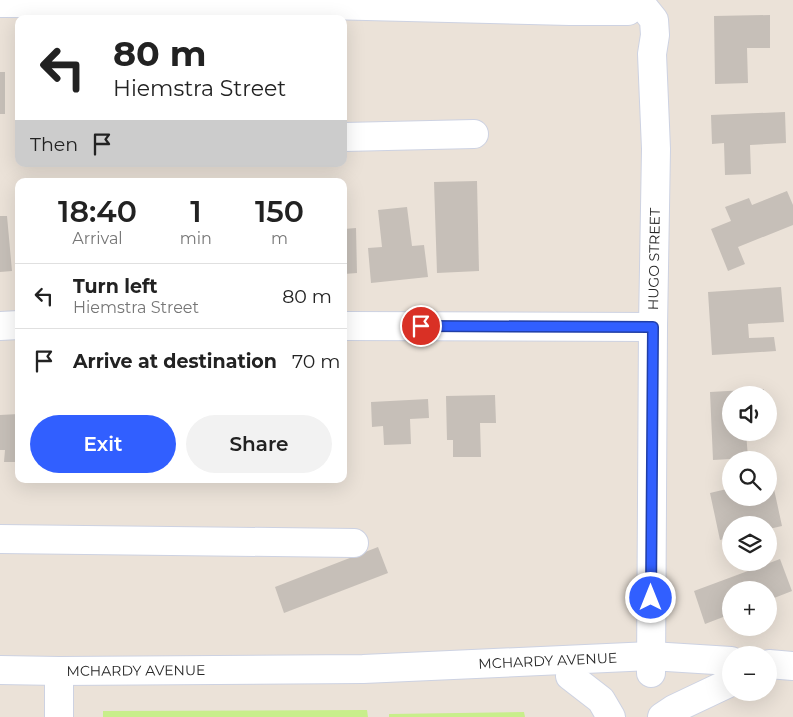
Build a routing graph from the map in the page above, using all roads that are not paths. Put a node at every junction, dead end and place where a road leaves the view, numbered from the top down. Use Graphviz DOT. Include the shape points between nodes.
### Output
graph roads {
  1 [pos="518,0"];
  2 [pos="0,3"];
  3 [pos="637,7"];
  4 [pos="484,8"];
  5 [pos="238,11"];
  6 [pos="474,134"];
  7 [pos="347,137"];
  8 [pos="0,326"];
  9 [pos="15,326"];
  10 [pos="347,326"];
  11 [pos="653,327"];
  12 [pos="0,539"];
  13 [pos="354,543"];
  14 [pos="722,661"];
  15 [pos="651,665"];
  16 [pos="777,665"];
  17 [pos="793,666"];
  18 [pos="363,669"];
  19 [pos="0,670"];
  20 [pos="59,671"];
  21 [pos="570,676"];
  22 [pos="793,676"];
  23 [pos="777,677"];
  24 [pos="722,678"];
  25 [pos="722,685"];
  26 [pos="59,717"];
  27 [pos="611,717"];
  28 [pos="662,717"];
  1 -- 4 [label="street"];
  2 -- 5 [label="street"];
  3 -- 4 [label="street" via="570,11"];
  3 -- 11 [label="street, HUGO STREET" via="654,20 655,35 652,54 656,149"];
  4 -- 5 [label="street"];
  6 -- 7 [label="street"];
  8 -- 9 [label="street"];
  10 -- 11 [label="street"];
  11 -- 15 [label="street, HUGO STREET"];
  12 -- 13 [label="street"];
  14 -- 15 [label="street, MCHARDY AVENUE"];
  15 -- 18 [label="street, MCHARDY AVENUE"];
  15 -- 21 [label="street, MCHARDY AVENUE"];
  15 -- 24 [label="street, MCHARDY AVENUE"];
  16 -- 17 [label="street"];
  18 -- 20 [label="street, MCHARDY AVENUE"];
  18 -- 21 [label="street, MCHARDY AVENUE"];
  19 -- 20 [label="street, MCHARDY AVENUE"];
  20 -- 26 [label="street"];
  21 -- 27 [label="street" via="601,700"];
  22 -- 23 [label="street"];
  25 -- 28 [label="street"];
}
